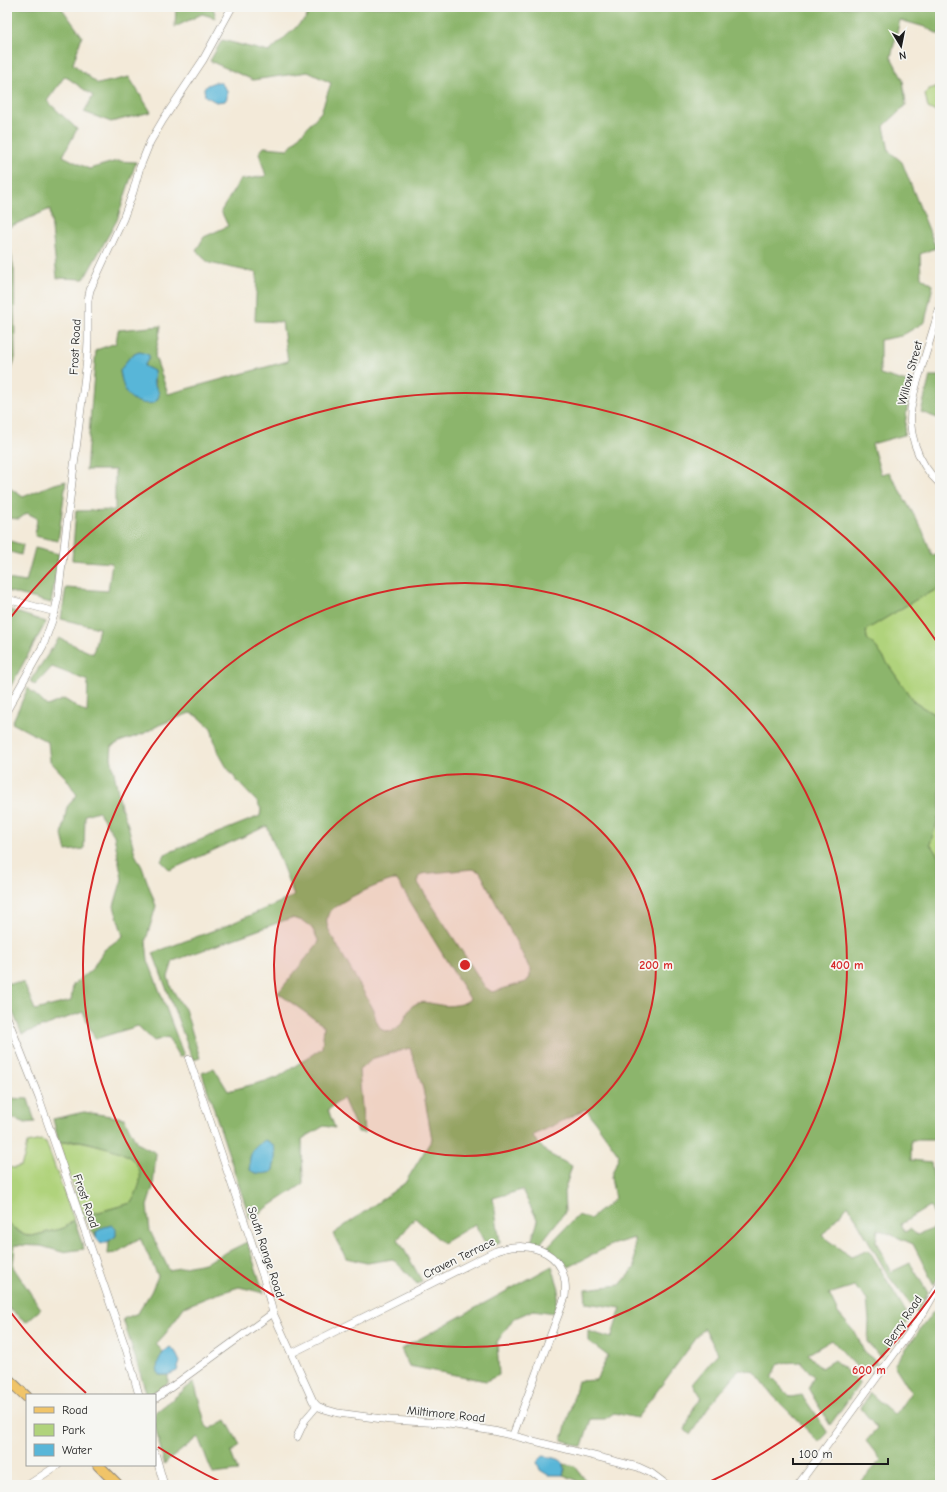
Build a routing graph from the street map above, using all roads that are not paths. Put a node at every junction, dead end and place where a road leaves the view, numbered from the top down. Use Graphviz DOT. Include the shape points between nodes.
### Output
graph roads {
  1 [pos="232,7"];
  2 [pos="940,307"];
  3 [pos="940,484"];
  4 [pos="7,599"];
  5 [pos="55,612"];
  6 [pos="7,710"];
  7 [pos="7,1017"];
  8 [pos="189,1059"];
  9 [pos="940,1284"];
  10 [pos="273,1313"];
  11 [pos="292,1353"];
  12 [pos="7,1378"];
  13 [pos="139,1394"];
  14 [pos="26,1396"];
  15 [pos="156,1398"];
  16 [pos="317,1406"];
  17 [pos="513,1435"];
  18 [pos="297,1437"];
  19 [pos="156,1457"];
  20 [pos="56,1466"];
  21 [pos="99,1466"];
  22 [pos="28,1485"];
  23 [pos="118,1485"];
  24 [pos="164,1485"];
  25 [pos="667,1485"];
  26 [pos="798,1485"];
  1 -- 5 [label="street, Frost Road" via="203,60 150,142 123,219 90,290 87,359"];
  2 -- 3 [label="street, Willow Street" via="913,399 911,418 913,438 919,456 929,473"];
  4 -- 5 [label="street"];
  5 -- 6 [label="street, Frost Road" via="40,652"];
  7 -- 13 [label="street, Frost Road" via="39,1098"];
  8 -- 10 [label="street, South Range Road" via="264,1279"];
  9 -- 26 [label="street, Berry Road" via="898,1349"];
  10 -- 11 [label="street"];
  10 -- 15 [label="street, South Range Road"];
  11 -- 16 [label="street"];
  11 -- 17 [label="street, Craven Terrace" via="496,1251 512,1246 540,1250 560,1266 566,1281 565,1297"];
  12 -- 14 [label="main road"];
  16 -- 17 [label="street, Miltimore Road" via="330,1412 390,1420 442,1423"];
  16 -- 18 [label="street" via="305,1420"];
  17 -- 25 [label="street, Miltimore Road" via="638,1467"];
  19 -- 24 [label="street"];
  20 -- 22 [label="street"];
  21 -- 23 [label="main road"];
}
